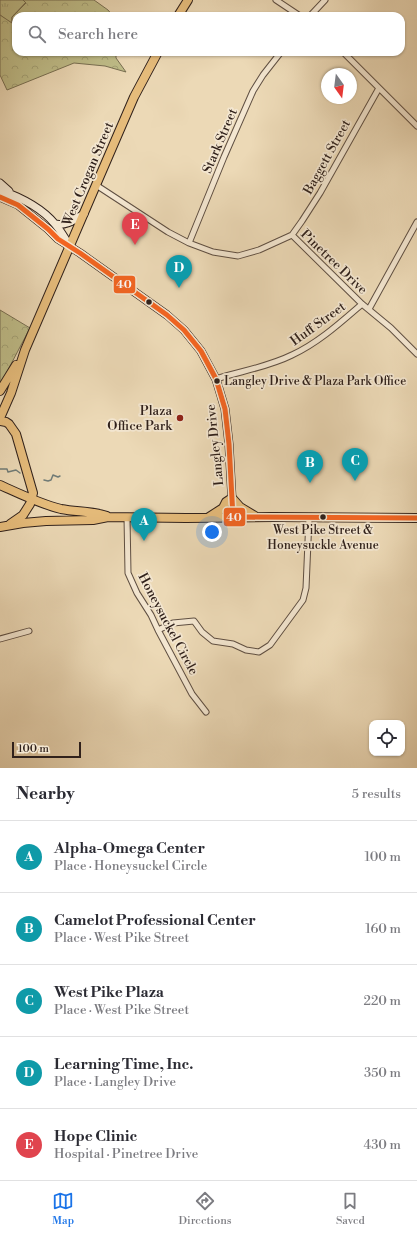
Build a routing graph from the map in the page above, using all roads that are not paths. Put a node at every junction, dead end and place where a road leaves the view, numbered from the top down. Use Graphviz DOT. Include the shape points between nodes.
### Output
graph roads {
  1 [pos="188,0"];
  2 [pos="276,0"];
  3 [pos="325,0"];
  4 [pos="180,12"];
  5 [pos="294,12"];
  6 [pos="314,12"];
  7 [pos="156,56"];
  8 [pos="278,56"];
  9 [pos="347,56"];
  10 [pos="379,88"];
  11 [pos="417,126"];
  12 [pos="0,183"];
  13 [pos="96,186"];
  14 [pos="0,190"];
  15 [pos="15,196"];
  16 [pos="0,197"];
  17 [pos="84,214"];
  18 [pos="417,222"];
  19 [pos="55,224"];
  20 [pos="292,235"];
  21 [pos="189,243"];
  22 [pos="71,246"];
  23 [pos="362,304"];
  24 [pos="368,309"];
  25 [pos="25,350"];
  26 [pos="417,354"];
  27 [pos="216,378"];
  28 [pos="0,392"];
  29 [pos="0,418"];
  30 [pos="0,421"];
  31 [pos="0,485"];
  32 [pos="232,498"];
  33 [pos="32,499"];
  34 [pos="108,517"];
  35 [pos="127,517"];
  36 [pos="209,517"];
  37 [pos="233,517"];
  38 [pos="258,517"];
  39 [pos="309,518"];
  40 [pos="417,518"];
  41 [pos="4,526"];
  42 [pos="158,630"];
  43 [pos="29,631"];
  44 [pos="0,639"];
  45 [pos="206,712"];
  1 -- 4 [label="main road"];
  2 -- 5 [label="street"];
  3 -- 6 [label="street"];
  7 -- 13 [label="main road, West Crogan Street" via="134,97"];
  8 -- 21 [label="street, Stark Street" via="253,91"];
  9 -- 10 [label="street"];
  10 -- 11 [label="street"];
  10 -- 20 [label="street, Baggett Street" via="320,193"];
  12 -- 15 [label="street"];
  13 -- 17 [label="main road, West Crogan Street"];
  13 -- 21 [label="street, Pinetree Drive"];
  14 -- 15 [label="street, Langley Drive"];
  15 -- 19 [label="street, Langley Drive" via="37,208"];
  16 -- 22 [label="street, Langley Drive" via="18,205 58,239"];
  17 -- 19 [label="street" via="67,224"];
  17 -- 22 [label="main road, West Crogan Street"];
  18 -- 24 [label="street"];
  19 -- 22 [label="street, Langley Drive"];
  20 -- 21 [label="street, Pinetree Drive" via="259,250 238,256 213,252"];
  20 -- 23 [label="street, Pinetree Drive"];
  22 -- 25 [label="main road, West Crogan Street"];
  22 -- 27 [label="street, Langley Drive" via="172,319 194,342"];
  23 -- 24 [label="street, Pinetree Drive"];
  23 -- 27 [label="street, Huff Street" via="302,351 268,364"];
  24 -- 26 [label="street, Pinetree Drive"];
  25 -- 28 [label="main road, West Crogan Street"];
  25 -- 29 [label="main road, West Crogan Street"];
  27 -- 32 [label="street, Langley Drive" via="227,420"];
  30 -- 33 [label="main road" via="9,424 16,434 33,490"];
  31 -- 33 [label="main road"];
  32 -- 36 [label="main road"];
  32 -- 37 [label="street, Langley Drive"];
  32 -- 38 [label="main road" via="244,510"];
  33 -- 34 [label="main road" via="56,508 97,513"];
  33 -- 41 [label="main road" via="23,515"];
  34 -- 35 [label="main road"];
  34 -- 41 [label="main road"];
  35 -- 36 [label="main road"];
  35 -- 42 [label="street, Honeysuckel Circle" via="128,573"];
  36 -- 37 [label="main road"];
  37 -- 38 [label="main road"];
  38 -- 39 [label="main road"];
  39 -- 40 [label="main road"];
  39 -- 42 [label="street" via="305,594 270,645 259,652 213,641 194,621 172,623"];
  42 -- 45 [label="street, Honeysuckel Circle" via="192,694"];
  43 -- 44 [label="street"];
}
